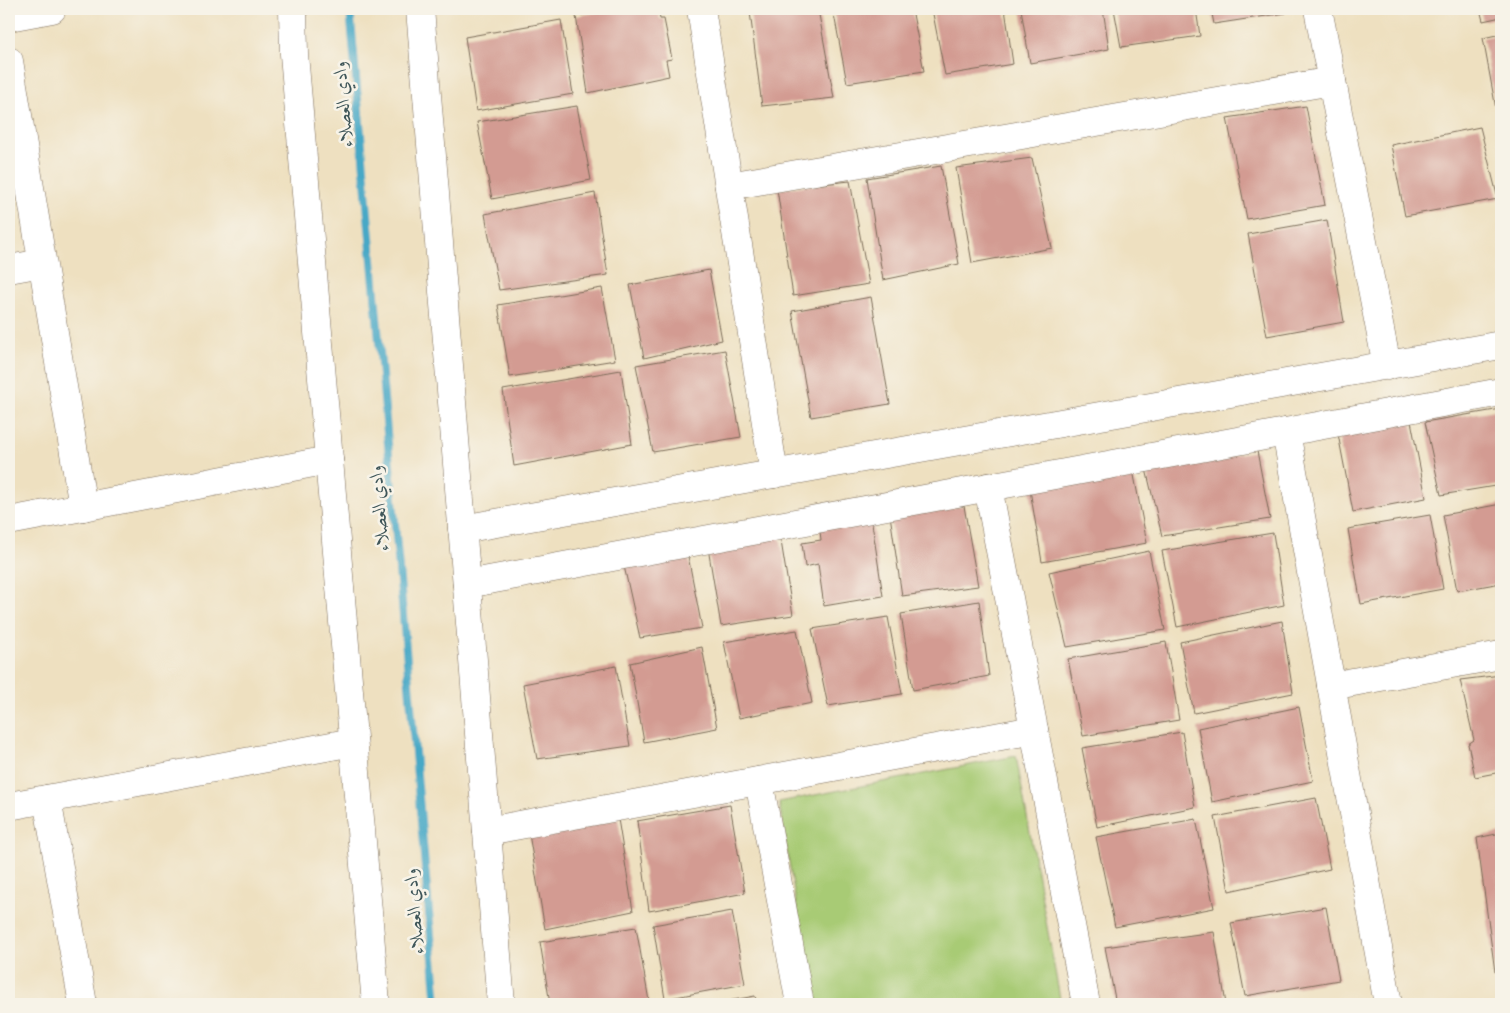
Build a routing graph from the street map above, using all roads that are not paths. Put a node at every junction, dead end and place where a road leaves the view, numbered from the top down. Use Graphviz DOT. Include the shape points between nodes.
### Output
graph roads {
  1 [pos="52,9"];
  2 [pos="293,9"];
  3 [pos="420,9"];
  4 [pos="701,9"];
  5 [pos="1318,9"];
  6 [pos="9,17"];
  7 [pos="9,61"];
  8 [pos="1332,81"];
  9 [pos="729,186"];
  10 [pos="42,263"];
  11 [pos="9,269"];
  12 [pos="1501,346"];
  13 [pos="1387,366"];
  14 [pos="1501,392"];
  15 [pos="1286,432"];
  16 [pos="329,460"];
  17 [pos="774,474"];
  18 [pos="988,487"];
  19 [pos="83,507"];
  20 [pos="9,521"];
  21 [pos="462,530"];
  22 [pos="467,584"];
  23 [pos="1501,655"];
  24 [pos="1331,686"];
  25 [pos="1034,730"];
  26 [pos="354,742"];
  27 [pos="759,781"];
  28 [pos="47,799"];
  29 [pos="9,806"];
  30 [pos="487,831"];
  31 [pos="83,1004"];
  32 [pos="376,1004"];
  33 [pos="501,1004"];
  34 [pos="800,1004"];
  35 [pos="1086,1004"];
  36 [pos="1388,1004"];
  1 -- 6 [label="street"];
  2 -- 16 [label="street" via="294,54"];
  3 -- 21 [label="street"];
  4 -- 9 [label="street"];
  5 -- 8 [label="street"];
  7 -- 10 [label="street"];
  8 -- 9 [label="street"];
  8 -- 13 [label="street"];
  9 -- 17 [label="street"];
  10 -- 11 [label="street"];
  10 -- 19 [label="street"];
  12 -- 13 [label="street"];
  13 -- 17 [label="street"];
  14 -- 15 [label="street"];
  15 -- 18 [label="street"];
  15 -- 24 [label="street"];
  16 -- 19 [label="street"];
  16 -- 26 [label="street"];
  17 -- 21 [label="street"];
  18 -- 22 [label="street"];
  18 -- 25 [label="street"];
  19 -- 20 [label="street"];
  21 -- 22 [label="street"];
  22 -- 30 [label="street"];
  23 -- 24 [label="street"];
  24 -- 36 [label="street"];
  25 -- 27 [label="street"];
  25 -- 35 [label="street"];
  26 -- 28 [label="street"];
  26 -- 32 [label="street"];
  27 -- 30 [label="street"];
  27 -- 34 [label="street"];
  28 -- 29 [label="street"];
  28 -- 31 [label="street"];
  30 -- 33 [label="street"];
}
